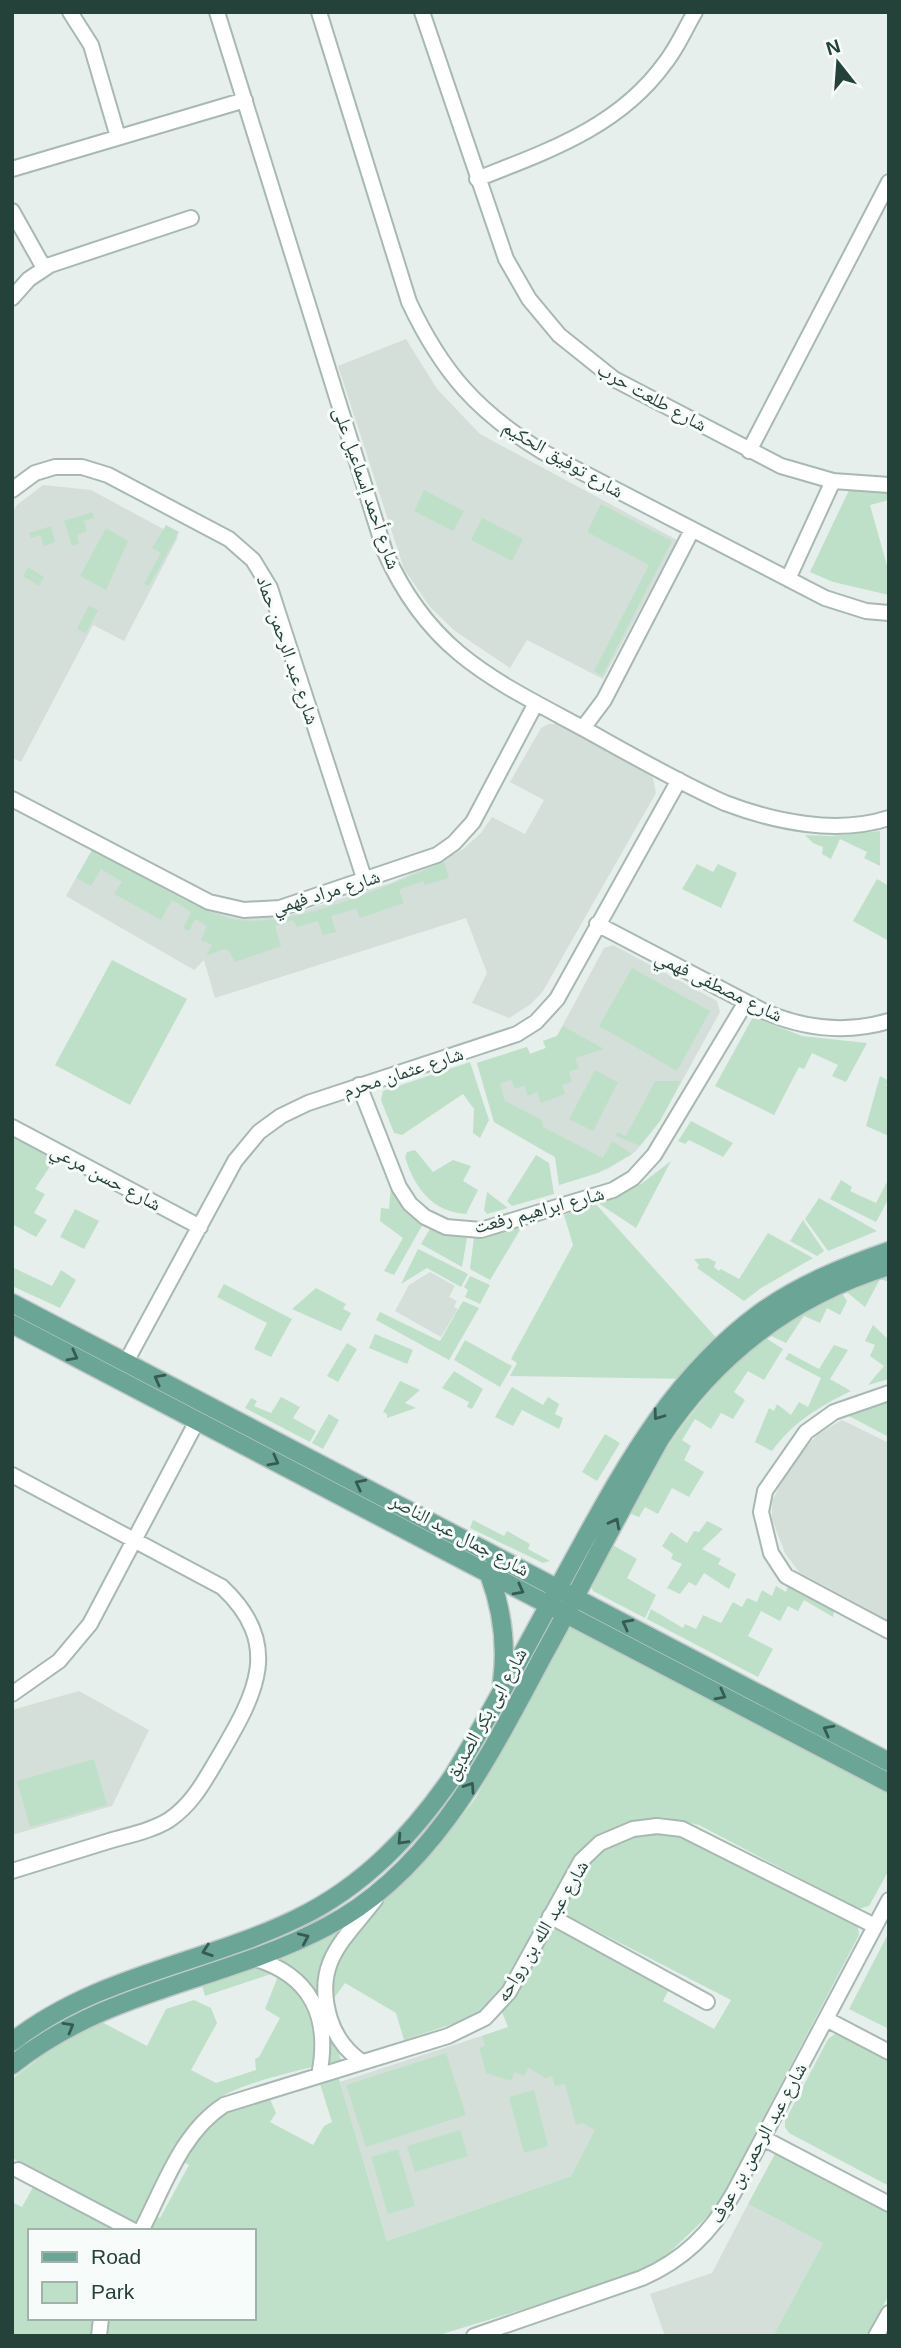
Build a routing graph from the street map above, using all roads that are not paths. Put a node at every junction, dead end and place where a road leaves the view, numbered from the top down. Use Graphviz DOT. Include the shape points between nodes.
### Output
graph roads {
  1 [pos="70,12"];
  2 [pos="217,12"];
  3 [pos="319,12"];
  4 [pos="422,12"];
  5 [pos="695,12"];
  6 [pos="245,100"];
  7 [pos="118,137"];
  8 [pos="12,169"];
  9 [pos="477,179"];
  10 [pos="889,182"];
  11 [pos="12,211"];
  12 [pos="191,218"];
  13 [pos="44,268"];
  14 [pos="12,298"];
  15 [pos="748,451"];
  16 [pos="833,481"];
  17 [pos="889,485"];
  18 [pos="12,490"];
  19 [pos="692,530"];
  20 [pos="788,579"];
  21 [pos="889,613"];
  22 [pos="536,703"];
  23 [pos="583,728"];
  24 [pos="679,780"];
  25 [pos="12,799"];
  26 [pos="889,818"];
  27 [pos="365,881"];
  28 [pos="597,924"];
  29 [pos="746,1002"];
  30 [pos="889,1021"];
  31 [pos="359,1086"];
  32 [pos="12,1127"];
  33 [pos="200,1227"];
  34 [pos="889,1251"];
  35 [pos="889,1266"];
  36 [pos="12,1303"];
  37 [pos="12,1324"];
  38 [pos="126,1362"];
  39 [pos="889,1393"];
  40 [pos="197,1421"];
  41 [pos="12,1475"];
  42 [pos="135,1539"];
  43 [pos="582,1543"];
  44 [pos="600,1551"];
  45 [pos="499,1557"];
  46 [pos="489,1574"];
  47 [pos="558,1587"];
  48 [pos="575,1596"];
  49 [pos="549,1605"];
  50 [pos="566,1614"];
  51 [pos="889,1631"];
  52 [pos="501,1688"];
  53 [pos="12,1694"];
  54 [pos="889,1762"];
  55 [pos="889,1783"];
  56 [pos="12,1871"];
  57 [pos="388,1882"];
  58 [pos="889,1900"];
  59 [pos="550,1916"];
  60 [pos="875,1926"];
  61 [pos="251,1957"];
  62 [pos="122,1980"];
  63 [pos="130,1999"];
  64 [pos="707,2002"];
  65 [pos="826,2019"];
  66 [pos="12,2042"];
  67 [pos="889,2052"];
  68 [pos="362,2062"];
  69 [pos="12,2065"];
  70 [pos="319,2075"];
  71 [pos="762,2138"];
  72 [pos="18,2170"];
  73 [pos="889,2204"];
  74 [pos="130,2229"];
  75 [pos="142,2229"];
  76 [pos="889,2313"];
  77 [pos="474,2336"];
  78 [pos="876,2336"];
  1 -- 7 [label="street" via="91,45"];
  2 -- 6 [label="street, شارع أحمد إسماعيل على"];
  3 -- 19 [label="street, شارع توفيق الحكيم" via="409,302 426,340 449,374 476,405 508,431"];
  4 -- 9 [label="street, شارع طلعت حرب"];
  5 -- 9 [label="street" via="666,62 643,91 615,115 584,135"];
  6 -- 7 [label="street"];
  6 -- 22 [label="street, شارع أحمد إسماعيل على" via="393,569 422,616 449,646 483,673"];
  7 -- 8 [label="street"];
  9 -- 15 [label="street, شارع طلعت حرب" via="511,269 559,335 614,379"];
  10 -- 15 [label="street"];
  11 -- 13 [label="street"];
  12 -- 13 [label="street"];
  13 -- 14 [label="street"];
  15 -- 16 [label="street, شارع طلعت حرب" via="798,473"];
  16 -- 17 [label="street, شارع طلعت حرب"];
  16 -- 20 [label="street"];
  18 -- 27 [label="street, شارع عبد الرحمن حماد" via="44,470 65,466 92,469 229,539 253,560 270,588"];
  19 -- 20 [label="street, شارع توفيق الحكيم"];
  19 -- 23 [label="street" via="604,700"];
  20 -- 21 [label="street, شارع توفيق الحكيم" via="825,598"];
  22 -- 23 [label="street, شارع أحمد إسماعيل على"];
  22 -- 27 [label="street, شارع مراد فهمي" via="473,822 461,836 427,860"];
  23 -- 24 [label="street, شارع أحمد إسماعيل على"];
  24 -- 26 [label="street, شارع أحمد إسماعيل على" via="725,803 778,819 839,825"];
  24 -- 28 [label="street, شارع عثمان محرم"];
  25 -- 27 [label="street, شارع مراد فهمي" via="198,896 232,909 280,908"];
  28 -- 29 [label="street, شارع مصطفى فهمي"];
  28 -- 31 [label="street, شارع عثمان محرم" via="557,999 527,1028 506,1039"];
  29 -- 30 [label="street, شارع مصطفى فهمي" via="776,1017 817,1027 866,1027"];
  29 -- 31 [label="street, شارع ابراهيم رفعت" via="654,1154 633,1178 613,1190 481,1230 446,1227 410,1203 399,1187"];
  31 -- 33 [label="street, شارع عثمان محرم" via="294,1108 259,1132 235,1161"];
  32 -- 33 [label="street, شارع حسن مرعي"];
  33 -- 38 [label="street, شارع عثمان محرم"];
  34 -- 43 [label="main road, شارع ابى بكر الصديق, one-way" via="846,1266 783,1298 720,1346 648,1429"];
  44 -- 35 [label="main road, شارع ابى بكر الصديق, one-way" via="660,1440 690,1397 725,1359 803,1301"];
  36 -- 38 [label="main road, شارع جمال عبد الناصر"];
  37 -- 40 [label="main road, شارع جمال عبد الناصر, one-way"];
  45 -- 38 [label="main road, شارع جمال عبد الناصر, one-way"];
  39 -- 51 [label="street" via="834,1412 806,1432 765,1491 761,1513 771,1553 786,1576"];
  40 -- 42 [label="street"];
  40 -- 46 [label="main road, شارع جمال عبد الناصر, one-way"];
  41 -- 42 [label="street"];
  42 -- 53 [label="street" via="80,1637 47,1671"];
  42 -- 56 [label="street" via="212,1580 239,1605 258,1651 251,1701 200,1790 177,1813 150,1829"];
  43 -- 44 [label="main road"];
  43 -- 47 [label="main road, شارع ابى بكر الصديق"];
  44 -- 48 [label="main road, شارع ابى بكر الصديق"];
  45 -- 46 [label="main road"];
  45 -- 47 [label="main road, شارع جمال عبد الناصر"];
  46 -- 49 [label="main road, شارع جمال عبد الناصر, one-way"];
  46 -- 52 [label="main road" via="504,1639"];
  47 -- 48 [label="main road, شارع جمال عبد الناصر"];
  47 -- 49 [label="main road, شارع ابى بكر الصديق"];
  48 -- 50 [label="main road, شارع ابى بكر الصديق"];
  54 -- 48 [label="main road, شارع جمال عبد الناصر, one-way"];
  49 -- 50 [label="main road, شارع جمال عبد الناصر"];
  49 -- 52 [label="main road, شارع ابى بكر الصديق"];
  50 -- 55 [label="main road, شارع جمال عبد الناصر, one-way"];
  57 -- 50 [label="main road, شارع ابى بكر الصديق, one-way" via="467,1793"];
  52 -- 62 [label="main road, شارع ابى بكر الصديق, one-way" via="439,1795 364,1877 275,1928"];
  61 -- 57 [label="main road, شارع ابى بكر الصديق, one-way" via="328,1926"];
  57 -- 68 [label="street" via="332,1953 326,1975 323,1996 334,2031"];
  58 -- 60 [label="street, شارع عبد الرحمن بن عوف"];
  59 -- 60 [label="street, شارع عبد الله بن رواحه" via="590,1851 621,1832 657,1826 682,1829"];
  59 -- 64 [label="street"];
  59 -- 68 [label="street, شارع عبد الله بن رواحه" via="509,1992 485,2018 461,2032"];
  60 -- 65 [label="street, شارع عبد الرحمن بن عوف"];
  61 -- 63 [label="main road, شارع ابى بكر الصديق"];
  61 -- 70 [label="street" via="277,1965 308,1992 322,2030"];
  62 -- 63 [label="main road"];
  62 -- 66 [label="main road, شارع ابى بكر الصديق" via="63,2007"];
  69 -- 63 [label="main road, شارع ابى بكر الصديق, one-way" via="65,2029"];
  65 -- 67 [label="street"];
  65 -- 71 [label="street, شارع عبد الرحمن بن عوف"];
  68 -- 70 [label="street, شارع عبد الله بن رواحه"];
  70 -- 75 [label="street, شارع عبد الله بن رواحه" via="235,2100 205,2119 186,2144"];
  71 -- 73 [label="street"];
  71 -- 77 [label="street, شارع عبد الرحمن بن عوف" via="722,2214 681,2256 642,2278"];
  72 -- 74 [label="street"];
  76 -- 78 [label="street"];
}
